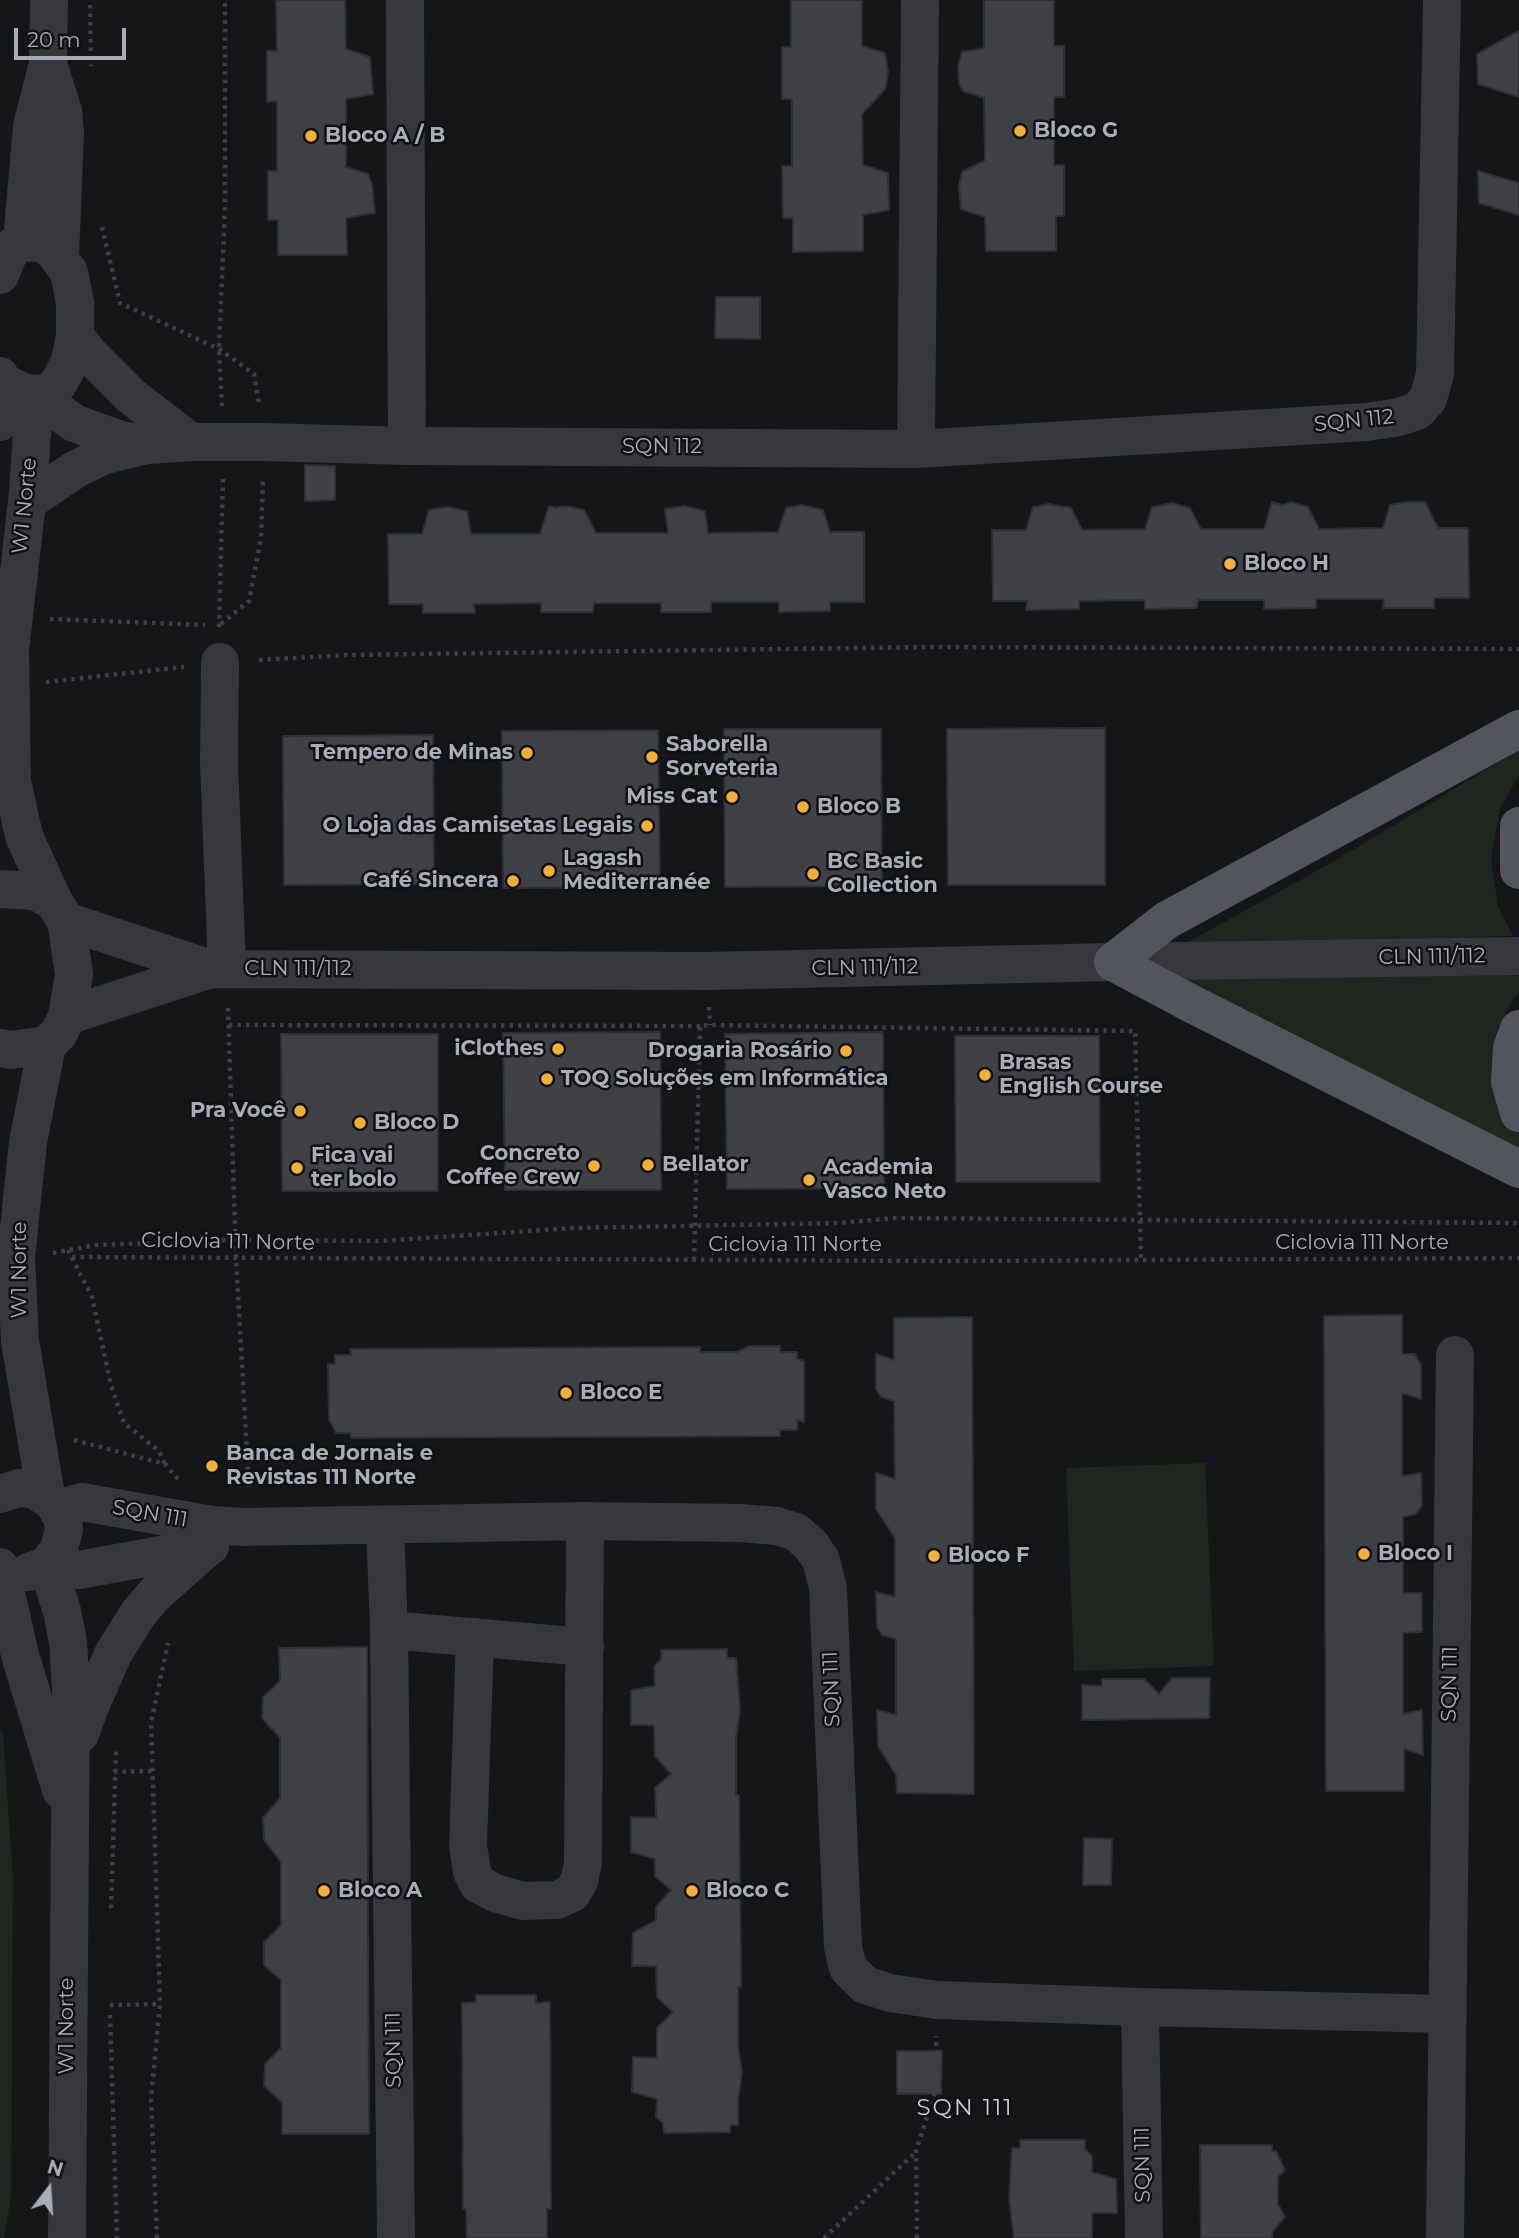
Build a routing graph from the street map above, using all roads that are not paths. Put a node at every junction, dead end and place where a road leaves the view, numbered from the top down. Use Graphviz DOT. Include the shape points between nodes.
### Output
graph roads {
  1 [pos="49,0"];
  2 [pos="405,0"];
  3 [pos="920,0"];
  4 [pos="1442,0"];
  5 [pos="48,64"];
  6 [pos="32,126"];
  7 [pos="0,155"];
  8 [pos="8,250"];
  9 [pos="60,257"];
  10 [pos="75,337"];
  11 [pos="20,387"];
  12 [pos="0,422"];
  13 [pos="207,442"];
  14 [pos="148,445"];
  15 [pos="407,446"];
  16 [pos="916,449"];
  17 [pos="27,502"];
  18 [pos="220,663"];
  19 [pos="1519,729"];
  20 [pos="1519,826"];
  21 [pos="1519,870"];
  22 [pos="0,889"];
  23 [pos="60,911"];
  24 [pos="1519,956"];
  25 [pos="1113,962"];
  26 [pos="218,981"];
  27 [pos="1519,1029"];
  28 [pos="57,1031"];
  29 [pos="0,1048"];
  30 [pos="1519,1113"];
  31 [pos="1519,1169"];
  32 [pos="1455,1355"];
  33 [pos="0,1494"];
  34 [pos="52,1502"];
  35 [pos="585,1521"];
  36 [pos="385,1525"];
  37 [pos="242,1527"];
  38 [pos="208,1546"];
  39 [pos="49,1562"];
  40 [pos="0,1567"];
  41 [pos="389,1630"];
  42 [pos="475,1637"];
  43 [pos="585,1647"];
  44 [pos="72,1760"];
  45 [pos="69,1815"];
  46 [pos="1140,2007"];
  47 [pos="1446,2014"];
  48 [pos="67,2238"];
  49 [pos="396,2238"];
  50 [pos="1144,2238"];
  51 [pos="1445,2238"];
  1 -- 5 [label="street"];
  2 -- 15 [label="street"];
  3 -- 16 [label="street"];
  4 -- 16 [label="street, SQN 112" via="1436,358 1428,400 1417,411 1367,422"];
  5 -- 6 [label="street"];
  5 -- 9 [label="street" via="65,133"];
  6 -- 7 [label="street"];
  6 -- 8 [label="street"];
  8 -- 9 [label="street" via="40,243"];
  9 -- 10 [label="street" via="75,303"];
  10 -- 11 [label="street" via="70,361 53,390"];
  10 -- 13 [label="street" via="148,411"];
  11 -- 12 [label="street"];
  11 -- 14 [label="street, SQN 112" via="74,423"];
  11 -- 17 [label="street, W1 Norte"];
  13 -- 14 [label="street, SQN 112"];
  13 -- 15 [label="street, SQN 112"];
  14 -- 17 [label="street" via="105,455"];
  15 -- 16 [label="street, SQN 112"];
  17 -- 23 [label="street, W1 Norte" via="13,617 12,781 24,836"];
  18 -- 26 [label="street"];
  19 -- 25 [label="main road" via="1167,920"];
  20 -- 21 [label="main road"];
  22 -- 23 [label="street, CLN 111/112" via="36,891"];
  23 -- 26 [label="street, CLN 111/112"];
  23 -- 28 [label="street, W1 Norte" via="74,974"];
  24 -- 25 [label="street, CLN 111/112"];
  25 -- 26 [label="street, CLN 111/112"];
  25 -- 31 [label="main road"];
  26 -- 28 [label="street, CLN 111/112"];
  27 -- 30 [label="main road" via="1512,1048 1510,1082"];
  28 -- 29 [label="street, CLN 111/112" via="11,1050"];
  28 -- 34 [label="street, W1 Norte" via="28,1142 16,1257 20,1341"];
  32 -- 47 [label="street, SQN 111"];
  33 -- 34 [label="street, SQN 111" via="34,1489"];
  34 -- 37 [label="street, SQN 111" via="82,1502"];
  34 -- 39 [label="street, W1 Norte" via="64,1530"];
  35 -- 36 [label="street, SQN 111"];
  35 -- 43 [label="street"];
  35 -- 46 [label="street, SQN 111" via="777,1526 796,1532 821,1560 828,1588 843,1947 848,1968 865,1985 937,2000"];
  36 -- 37 [label="street, SQN 111"];
  36 -- 41 [label="street, SQN 111"];
  37 -- 38 [label="street, SQN 111"];
  38 -- 39 [label="street, SQN 111" via="79,1570"];
  38 -- 44 [label="street" via="138,1614 113,1654"];
  39 -- 40 [label="street" via="24,1573"];
  39 -- 44 [label="street, W1 Norte" via="68,1642"];
  40 -- 45 [label="street, W1 Norte" via="20,1655"];
  41 -- 42 [label="street"];
  41 -- 49 [label="street, SQN 111"];
  42 -- 43 [label="street"];
  42 -- 43 [label="street" via="468,1846 472,1872 478,1884 523,1901 557,1900 572,1893 579,1881 585,1829"];
  44 -- 45 [label="street, W1 Norte"];
  45 -- 48 [label="street, W1 Norte"];
  46 -- 47 [label="street, SQN 111"];
  46 -- 50 [label="street, SQN 111"];
  47 -- 51 [label="street, SQN 111"];
}
